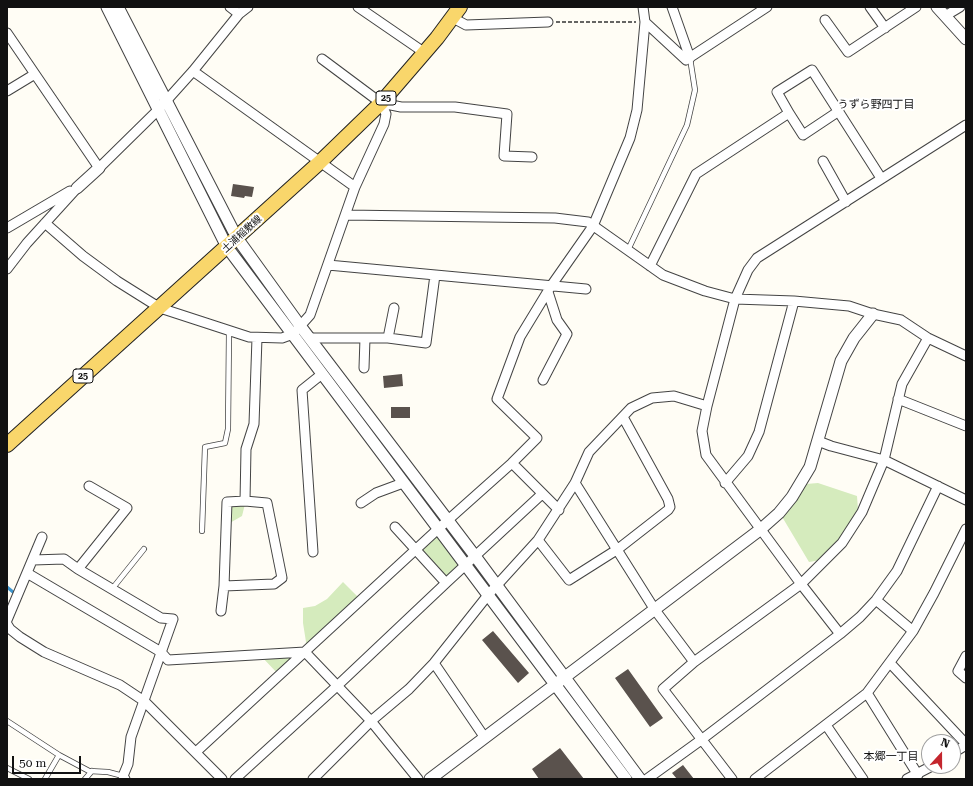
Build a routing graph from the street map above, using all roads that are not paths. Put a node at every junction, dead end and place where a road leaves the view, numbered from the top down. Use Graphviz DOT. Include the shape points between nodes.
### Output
graph roads {
  1 [pos="107,7"];
  2 [pos="118,7"];
  3 [pos="230,7"];
  4 [pos="248,7"];
  5 [pos="358,7"];
  6 [pos="643,7"];
  7 [pos="672,7"];
  8 [pos="766,7"];
  9 [pos="870,7"];
  10 [pos="916,7"];
  11 [pos="937,7"];
  12 [pos="960,7"];
  13 [pos="456,13"];
  14 [pos="240,14"];
  15 [pos="945,16"];
  16 [pos="826,20"];
  17 [pos="548,22"];
  18 [pos="645,22"];
  19 [pos="885,28"];
  20 [pos="7,33"];
  21 [pos="966,39"];
  22 [pos="424,53"];
  23 [pos="690,58"];
  24 [pos="322,59"];
  25 [pos="193,71"];
  26 [pos="35,74"];
  27 [pos="7,91"];
  28 [pos="166,100"];
  29 [pos="381,103"];
  30 [pos="158,110"];
  31 [pos="838,111"];
  32 [pos="789,113"];
  33 [pos="966,125"];
  34 [pos="532,157"];
  35 [pos="823,161"];
  36 [pos="319,163"];
  37 [pos="99,168"];
  38 [pos="881,178"];
  39 [pos="355,187"];
  40 [pos="77,188"];
  41 [pos="846,202"];
  42 [pos="346,215"];
  43 [pos="45,223"];
  44 [pos="594,226"];
  45 [pos="7,228"];
  46 [pos="232,242"];
  47 [pos="628,250"];
  48 [pos="328,265"];
  49 [pos="650,266"];
  50 [pos="7,269"];
  51 [pos="435,275"];
  52 [pos="550,289"];
  53 [pos="586,289"];
  54 [pos="735,299"];
  55 [pos="794,301"];
  56 [pos="160,308"];
  57 [pos="394,308"];
  58 [pos="873,314"];
  59 [pos="297,330"];
  60 [pos="229,332"];
  61 [pos="257,338"];
  62 [pos="310,338"];
  63 [pos="365,338"];
  64 [pos="388,338"];
  65 [pos="928,338"];
  66 [pos="966,356"];
  67 [pos="364,368"];
  68 [pos="322,374"];
  69 [pos="543,380"];
  70 [pos="898,400"];
  71 [pos="708,406"];
  72 [pos="623,417"];
  73 [pos="966,426"];
  74 [pos="818,441"];
  75 [pos="7,445"];
  76 [pos="884,460"];
  77 [pos="512,463"];
  78 [pos="403,483"];
  79 [pos="575,483"];
  80 [pos="725,483"];
  81 [pos="89,486"];
  82 [pos="938,486"];
  83 [pos="542,494"];
  84 [pos="966,500"];
  85 [pos="245,501"];
  86 [pos="361,503"];
  87 [pos="559,510"];
  88 [pos="447,521"];
  89 [pos="395,527"];
  90 [pos="438,529"];
  91 [pos="761,529"];
  92 [pos="966,529"];
  93 [pos="202,531"];
  94 [pos="42,538"];
  95 [pos="538,540"];
  96 [pos="144,549"];
  97 [pos="416,549"];
  98 [pos="618,549"];
  99 [pos="313,552"];
  100 [pos="475,556"];
  101 [pos="33,560"];
  102 [pos="466,564"];
  103 [pos="78,569"];
  104 [pos="27,573"];
  105 [pos="446,582"];
  106 [pos="801,584"];
  107 [pos="497,585"];
  108 [pos="224,586"];
  109 [pos="112,589"];
  110 [pos="488,595"];
  111 [pos="876,600"];
  112 [pos="655,610"];
  113 [pos="221,611"];
  114 [pos="7,620"];
  115 [pos="7,624"];
  116 [pos="913,631"];
  117 [pos="840,634"];
  118 [pos="160,652"];
  119 [pos="305,652"];
  120 [pos="966,656"];
  121 [pos="694,662"];
  122 [pos="434,663"];
  123 [pos="890,663"];
  124 [pos="565,677"];
  125 [pos="966,678"];
  126 [pos="554,685"];
  127 [pos="337,686"];
  128 [pos="867,693"];
  129 [pos="144,701"];
  130 [pos="7,721"];
  131 [pos="371,722"];
  132 [pos="826,725"];
  133 [pos="485,738"];
  134 [pos="701,740"];
  135 [pos="966,744"];
  136 [pos="196,752"];
  137 [pos="59,754"];
  138 [pos="7,768"];
  139 [pos="92,771"];
  140 [pos="921,773"];
  141 [pos="918,775"];
  142 [pos="124,778"];
  143 [pos="29,779"];
  144 [pos="45,779"];
  145 [pos="85,779"];
  146 [pos="222,779"];
  147 [pos="235,779"];
  148 [pos="313,779"];
  149 [pos="418,779"];
  150 [pos="430,779"];
  151 [pos="626,779"];
  152 [pos="640,779"];
  153 [pos="647,779"];
  154 [pos="732,779"];
  155 [pos="755,779"];
  156 [pos="863,779"];
  157 [pos="907,779"];
  1 -- 30 [label="street"];
  2 -- 28 [label="street"];
  3 -- 14 [label="street"];
  4 -- 14 [label="street"];
  5 -- 22 [label="street"];
  6 -- 18 [label="street"];
  7 -- 23 [label="street"];
  8 -- 23 [label="street"];
  9 -- 19 [label="street"];
  10 -- 19 [label="street"];
  11 -- 15 [label="street"];
  12 -- 15 [label="street"];
  13 -- 17 [label="street" via="466,25"];
  13 -- 22 [label="main road, 土浦稲敷線 / 25"];
  14 -- 25 [label="street"];
  15 -- 21 [label="street"];
  16 -- 19 [label="street" via="848,52"];
  18 -- 23 [label="street" via="686,60"];
  18 -- 44 [label="street" via="637,110 630,138"];
  20 -- 26 [label="street"];
  22 -- 29 [label="main road, 土浦稲敷線 / 25"];
  23 -- 47 [label="lane" via="695,90 687,125"];
  24 -- 29 [label="street"];
  25 -- 28 [label="street"];
  25 -- 36 [label="street"];
  26 -- 27 [label="street"];
  26 -- 37 [label="street"];
  28 -- 30 [label="street"];
  28 -- 46 [label="street"];
  29 -- 34 [label="street" via="401,107 455,107 507,114 504,156"];
  29 -- 36 [label="main road, 土浦稲敷線 / 25"];
  29 -- 39 [label="street" via="386,114 384,124"];
  30 -- 37 [label="street"];
  30 -- 46 [label="street"];
  31 -- 32 [label="street" via="803,135"];
  31 -- 32 [label="street" via="812,70 777,92"];
  31 -- 38 [label="street"];
  32 -- 49 [label="street" via="696,174"];
  33 -- 38 [label="street"];
  35 -- 41 [label="street"];
  36 -- 39 [label="street"];
  36 -- 46 [label="main road, 土浦稲敷線 / 25"];
  37 -- 40 [label="street"];
  38 -- 41 [label="street"];
  39 -- 42 [label="street"];
  40 -- 43 [label="street"];
  40 -- 45 [label="street"];
  41 -- 54 [label="street" via="756,258"];
  42 -- 44 [label="street" via="555,218 588,222"];
  42 -- 48 [label="street"];
  43 -- 50 [label="street"];
  43 -- 56 [label="street" via="82,256"];
  44 -- 47 [label="street"];
  44 -- 52 [label="street"];
  46 -- 56 [label="main road, 土浦稲敷線 / 25"];
  46 -- 59 [label="street"];
  47 -- 49 [label="street"];
  48 -- 51 [label="street"];
  48 -- 59 [label="street" via="310,315"];
  49 -- 54 [label="street" via="663,275"];
  51 -- 52 [label="street"];
  51 -- 64 [label="street" via="426,343"];
  52 -- 53 [label="street"];
  52 -- 69 [label="street" via="557,320 567,334"];
  52 -- 77 [label="street" via="520,337 498,399 537,438"];
  54 -- 55 [label="street"];
  54 -- 71 [label="street"];
  55 -- 58 [label="street" via="849,306"];
  55 -- 80 [label="street" via="759,432 748,456"];
  56 -- 60 [label="street"];
  56 -- 75 [label="main road, 土浦稲敷線 / 25"];
  57 -- 64 [label="street"];
  58 -- 65 [label="street" via="901,320"];
  58 -- 74 [label="street" via="854,338 841,362"];
  59 -- 61 [label="street" via="282,338"];
  59 -- 62 [label="street"];
  59 -- 68 [label="street"];
  60 -- 61 [label="street"];
  60 -- 93 [label="lane" via="228,429 225,443 205,447"];
  61 -- 85 [label="street" via="254,424 246,449"];
  62 -- 63 [label="street"];
  62 -- 88 [label="street"];
  63 -- 64 [label="street"];
  63 -- 67 [label="street"];
  65 -- 66 [label="street"];
  65 -- 70 [label="street" via="910,368"];
  68 -- 78 [label="street"];
  68 -- 99 [label="street" via="302,390"];
  70 -- 73 [label="street"];
  70 -- 76 [label="street"];
  71 -- 72 [label="street" via="674,396 652,398 631,408"];
  71 -- 80 [label="street" via="702,442 706,455"];
  72 -- 79 [label="street" via="590,452"];
  72 -- 98 [label="street" via="670,507"];
  74 -- 76 [label="street"];
  74 -- 91 [label="street" via="803,482 783,508"];
  76 -- 82 [label="street"];
  76 -- 106 [label="street" via="862,512 842,543"];
  77 -- 83 [label="street"];
  77 -- 88 [label="street"];
  78 -- 86 [label="street" via="376,493"];
  78 -- 90 [label="street"];
  79 -- 87 [label="street"];
  79 -- 98 [label="street"];
  80 -- 91 [label="street"];
  81 -- 103 [label="street" via="127,508"];
  82 -- 84 [label="street"];
  82 -- 111 [label="street" via="896,571"];
  83 -- 87 [label="street"];
  83 -- 100 [label="street"];
  85 -- 108 [label="street" via="227,502"];
  85 -- 108 [label="street" via="267,503 282,578 274,584"];
  87 -- 95 [label="street"];
  88 -- 90 [label="street"];
  88 -- 100 [label="street"];
  89 -- 97 [label="street"];
  90 -- 97 [label="street"];
  90 -- 102 [label="street"];
  91 -- 106 [label="street"];
  91 -- 112 [label="street"];
  92 -- 116 [label="street"];
  94 -- 101 [label="street"];
  95 -- 98 [label="street" via="569,580"];
  95 -- 107 [label="street"];
  96 -- 109 [label="lane"];
  97 -- 105 [label="street"];
  97 -- 119 [label="street"];
  98 -- 112 [label="street"];
  100 -- 102 [label="street"];
  100 -- 107 [label="street"];
  101 -- 103 [label="street" via="64,559"];
  101 -- 104 [label="street"];
  102 -- 105 [label="street"];
  102 -- 110 [label="street"];
  103 -- 109 [label="street"];
  104 -- 114 [label="street"];
  104 -- 118 [label="street"];
  105 -- 127 [label="street"];
  106 -- 117 [label="street"];
  106 -- 121 [label="street"];
  107 -- 110 [label="street"];
  107 -- 124 [label="street"];
  108 -- 113 [label="street"];
  109 -- 118 [label="street" via="161,618 173,619"];
  110 -- 122 [label="street"];
  110 -- 126 [label="street"];
  111 -- 116 [label="street"];
  111 -- 117 [label="street"];
  112 -- 121 [label="street"];
  112 -- 124 [label="street"];
  115 -- 129 [label="street" via="20,637 44,652 120,685"];
  116 -- 123 [label="street"];
  117 -- 134 [label="street"];
  118 -- 119 [label="street" via="168,660"];
  118 -- 129 [label="street"];
  119 -- 127 [label="street"];
  119 -- 136 [label="street"];
  120 -- 125 [label="street" via="958,671"];
  121 -- 134 [label="street" via="663,688"];
  122 -- 131 [label="street"];
  122 -- 133 [label="street"];
  123 -- 128 [label="street"];
  123 -- 135 [label="street"];
  124 -- 126 [label="street"];
  124 -- 152 [label="street"];
  126 -- 133 [label="street"];
  126 -- 151 [label="street"];
  127 -- 131 [label="street"];
  127 -- 147 [label="street"];
  128 -- 132 [label="street"];
  128 -- 141 [label="street"];
  129 -- 136 [label="street"];
  129 -- 142 [label="street" via="132,737"];
  130 -- 137 [label="lane"];
  131 -- 148 [label="street"];
  131 -- 149 [label="street"];
  132 -- 155 [label="street"];
  132 -- 156 [label="street"];
  133 -- 150 [label="street"];
  134 -- 153 [label="street"];
  134 -- 154 [label="street"];
  136 -- 146 [label="street"];
  137 -- 139 [label="lane"];
  137 -- 144 [label="lane"];
  138 -- 143 [label="lane"];
  139 -- 142 [label="lane" via="108,772"];
  139 -- 145 [label="lane"];
  140 -- 141 [label="street"];
  141 -- 157 [label="street"];
}
